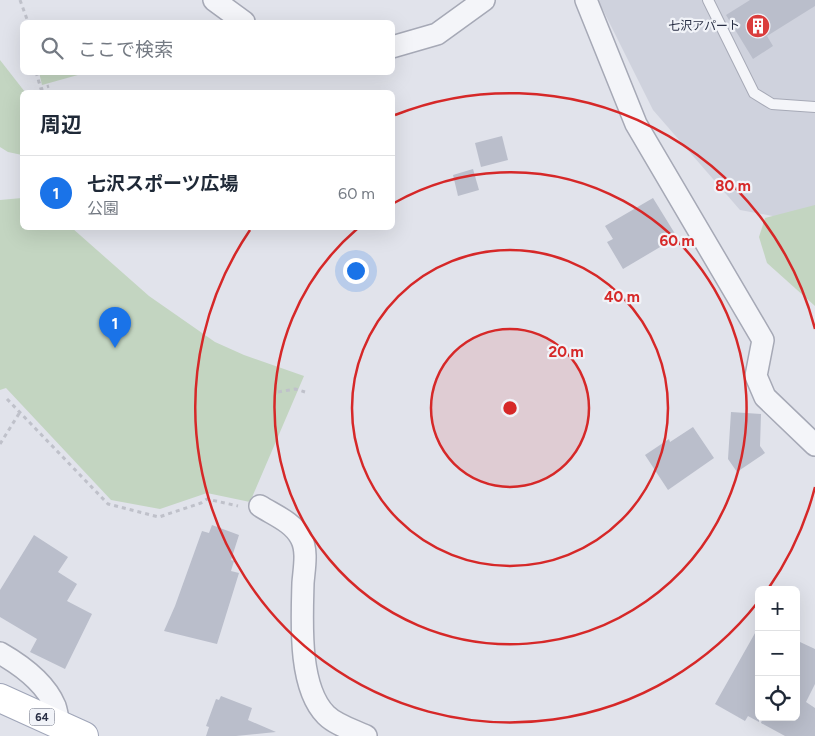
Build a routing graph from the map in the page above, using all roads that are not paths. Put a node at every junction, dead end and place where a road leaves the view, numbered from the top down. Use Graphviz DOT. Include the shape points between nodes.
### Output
graph roads {
  1 [pos="214,0"];
  2 [pos="484,0"];
  3 [pos="586,0"];
  4 [pos="708,0"];
  5 [pos="241,20"];
  6 [pos="395,46"];
  7 [pos="815,107"];
  8 [pos="815,445"];
  9 [pos="251,506"];
  10 [pos="0,654"];
  11 [pos="0,698"];
  12 [pos="59,725"];
  13 [pos="84,736"];
  14 [pos="366,736"];
  1 -- 5 [label="street"];
  2 -- 6 [label="street" via="437,34"];
  3 -- 8 [label="street" via="636,124 763,340 756,376 765,397"];
  4 -- 7 [label="lane" via="754,93 772,104"];
  9 -- 14 [label="street" via="292,526 305,550 302,608 305,671 313,699 326,716"];
  10 -- 12 [label="street" via="40,682 55,705"];
  11 -- 12 [label="main road, 64"];
  12 -- 13 [label="main road, 64"];
}
